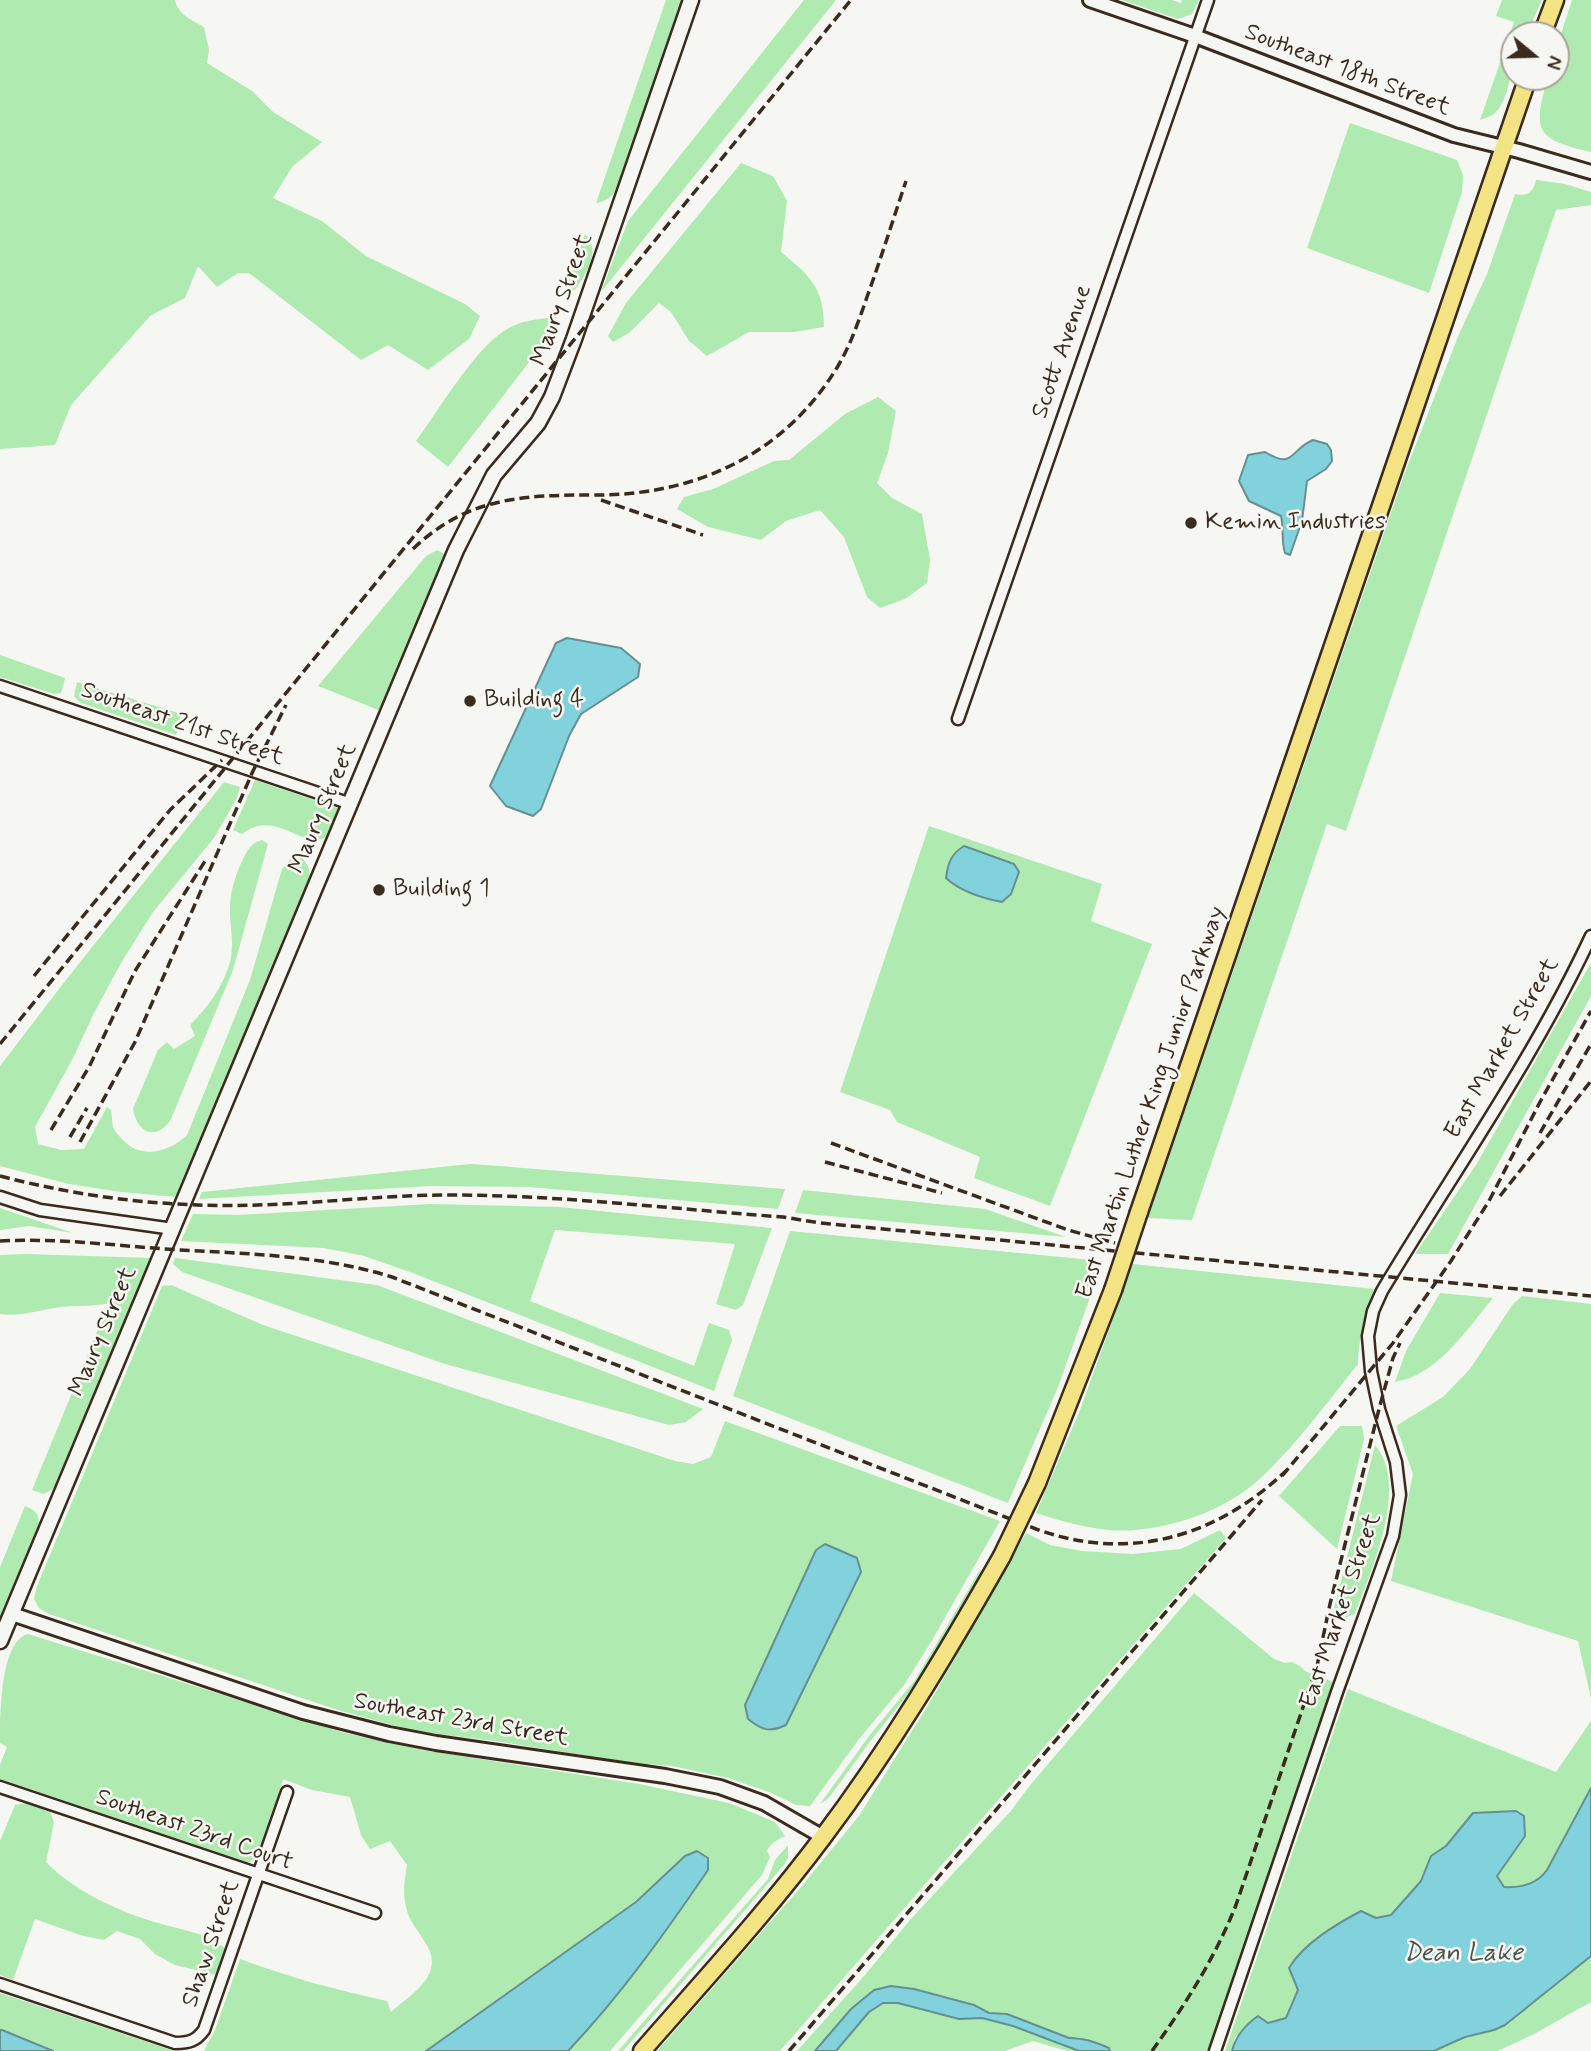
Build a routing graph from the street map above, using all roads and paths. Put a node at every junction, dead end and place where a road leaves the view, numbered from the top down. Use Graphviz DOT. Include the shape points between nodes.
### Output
graph roads {
  1 [pos="691,0"];
  2 [pos="1090,0"];
  3 [pos="1208,0"];
  4 [pos="1555,0"];
  5 [pos="1547,21"];
  6 [pos="1195,36"];
  7 [pos="1523,91"];
  8 [pos="1503,147"];
  9 [pos="1591,172"];
  10 [pos="0,686"];
  11 [pos="958,719"];
  12 [pos="351,804"];
  13 [pos="1591,936"];
  14 [pos="0,1197"];
  15 [pos="173,1229"];
  16 [pos="12,1614"];
  17 [pos="0,1642"];
  18 [pos="0,1787"];
  19 [pos="287,1793"];
  20 [pos="823,1837"];
  21 [pos="258,1875"];
  22 [pos="375,1913"];
  23 [pos="0,1984"];
  24 [pos="642,2051"];
  25 [pos="1215,2051"];
  1 -- 12 [label="main road, Maury Street" via="552,397 538,423 494,475 475,509"];
  2 -- 6 [label="street, Southeast 18th Street"];
  3 -- 6 [label="street, Scott Avenue"];
  4 -- 5 [label="main road"];
  6 -- 8 [label="street, Southeast 18th Street" via="1454,135"];
  6 -- 11 [label="street, Scott Avenue"];
  7 -- 8 [label="main road, East Martin Luther King Junior Parkway"];
  8 -- 9 [label="street, Southeast 18th Street"];
  8 -- 20 [label="main road, East Martin Luther King Junior Parkway, bridge" via="1113,1290 1037,1483 1002,1556 906,1719"];
  10 -- 12 [label="street, Southeast 21st Street"];
  12 -- 15 [label="main road, Maury Street"];
  13 -- 25 [label="street, East Market Street" via="1528,1053 1373,1311 1368,1336 1371,1371 1396,1462 1397,1518"];
  14 -- 15 [label="street" via="40,1210"];
  15 -- 16 [label="main road, Maury Street"];
  16 -- 17 [label="main road, Maury Street"];
  16 -- 20 [label="street, Southeast 23rd Street" via="303,1712 389,1734 720,1787 764,1803"];
  18 -- 21 [label="street, Southeast 23rd Court"];
  19 -- 21 [label="street, Shaw Street"];
  20 -- 24 [label="main road, East Martin Luther King Junior Parkway"];
  21 -- 22 [label="street, Southeast 23rd Court"];
  21 -- 23 [label="street, Shaw Street" via="204,2030 188,2043 175,2043"];
}
